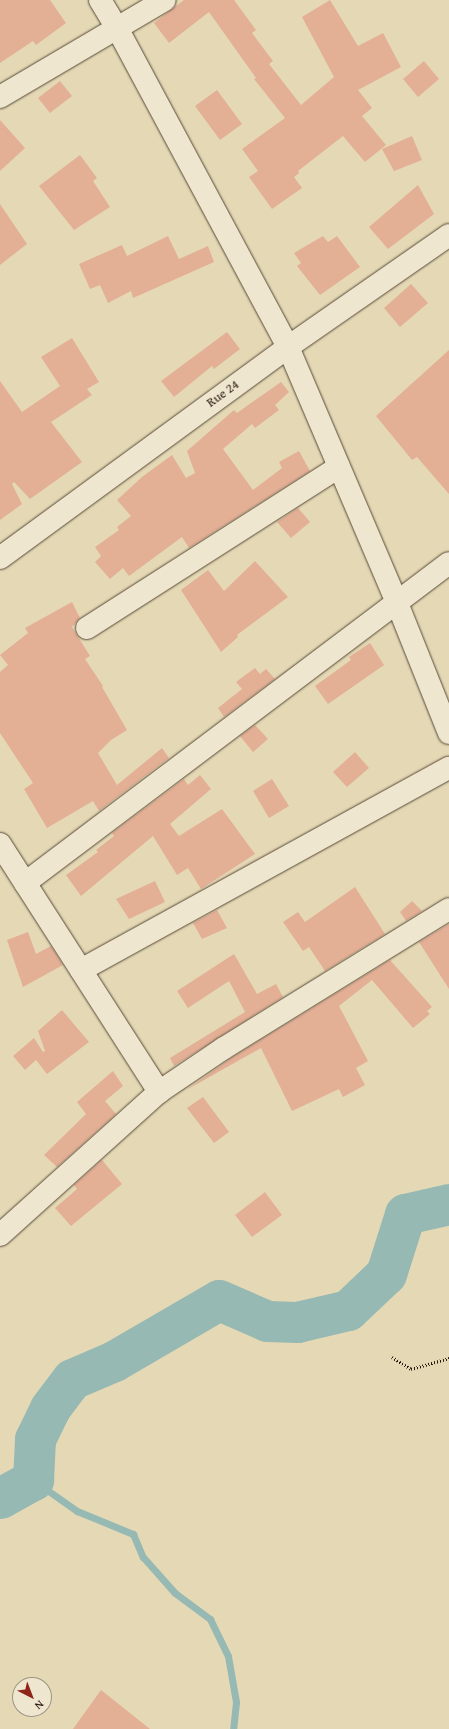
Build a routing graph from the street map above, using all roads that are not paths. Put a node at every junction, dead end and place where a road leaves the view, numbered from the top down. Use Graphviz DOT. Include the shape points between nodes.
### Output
graph roads {
  1 [pos="100,0"];
  2 [pos="165,0"];
  3 [pos="117,28"];
  4 [pos="0,97"];
  5 [pos="449,235"];
  6 [pos="288,347"];
  7 [pos="339,466"];
  8 [pos="0,558"];
  9 [pos="449,563"];
  10 [pos="397,602"];
  11 [pos="87,628"];
  12 [pos="449,733"];
  13 [pos="449,768"];
  14 [pos="0,844"];
  15 [pos="25,883"];
  16 [pos="449,909"];
  17 [pos="81,970"];
  18 [pos="159,1092"];
  19 [pos="0,1235"];
  1 -- 3 [label="street"];
  2 -- 3 [label="street"];
  3 -- 4 [label="street"];
  3 -- 6 [label="street"];
  5 -- 6 [label="street, Rue 24"];
  6 -- 7 [label="street"];
  6 -- 8 [label="street, Rue 24"];
  7 -- 10 [label="street"];
  7 -- 11 [label="street"];
  9 -- 10 [label="street"];
  10 -- 12 [label="street"];
  10 -- 15 [label="street"];
  13 -- 17 [label="street"];
  14 -- 15 [label="street"];
  15 -- 17 [label="street"];
  16 -- 18 [label="street" via="224,1048"];
  17 -- 18 [label="street"];
  18 -- 19 [label="street"];
}
